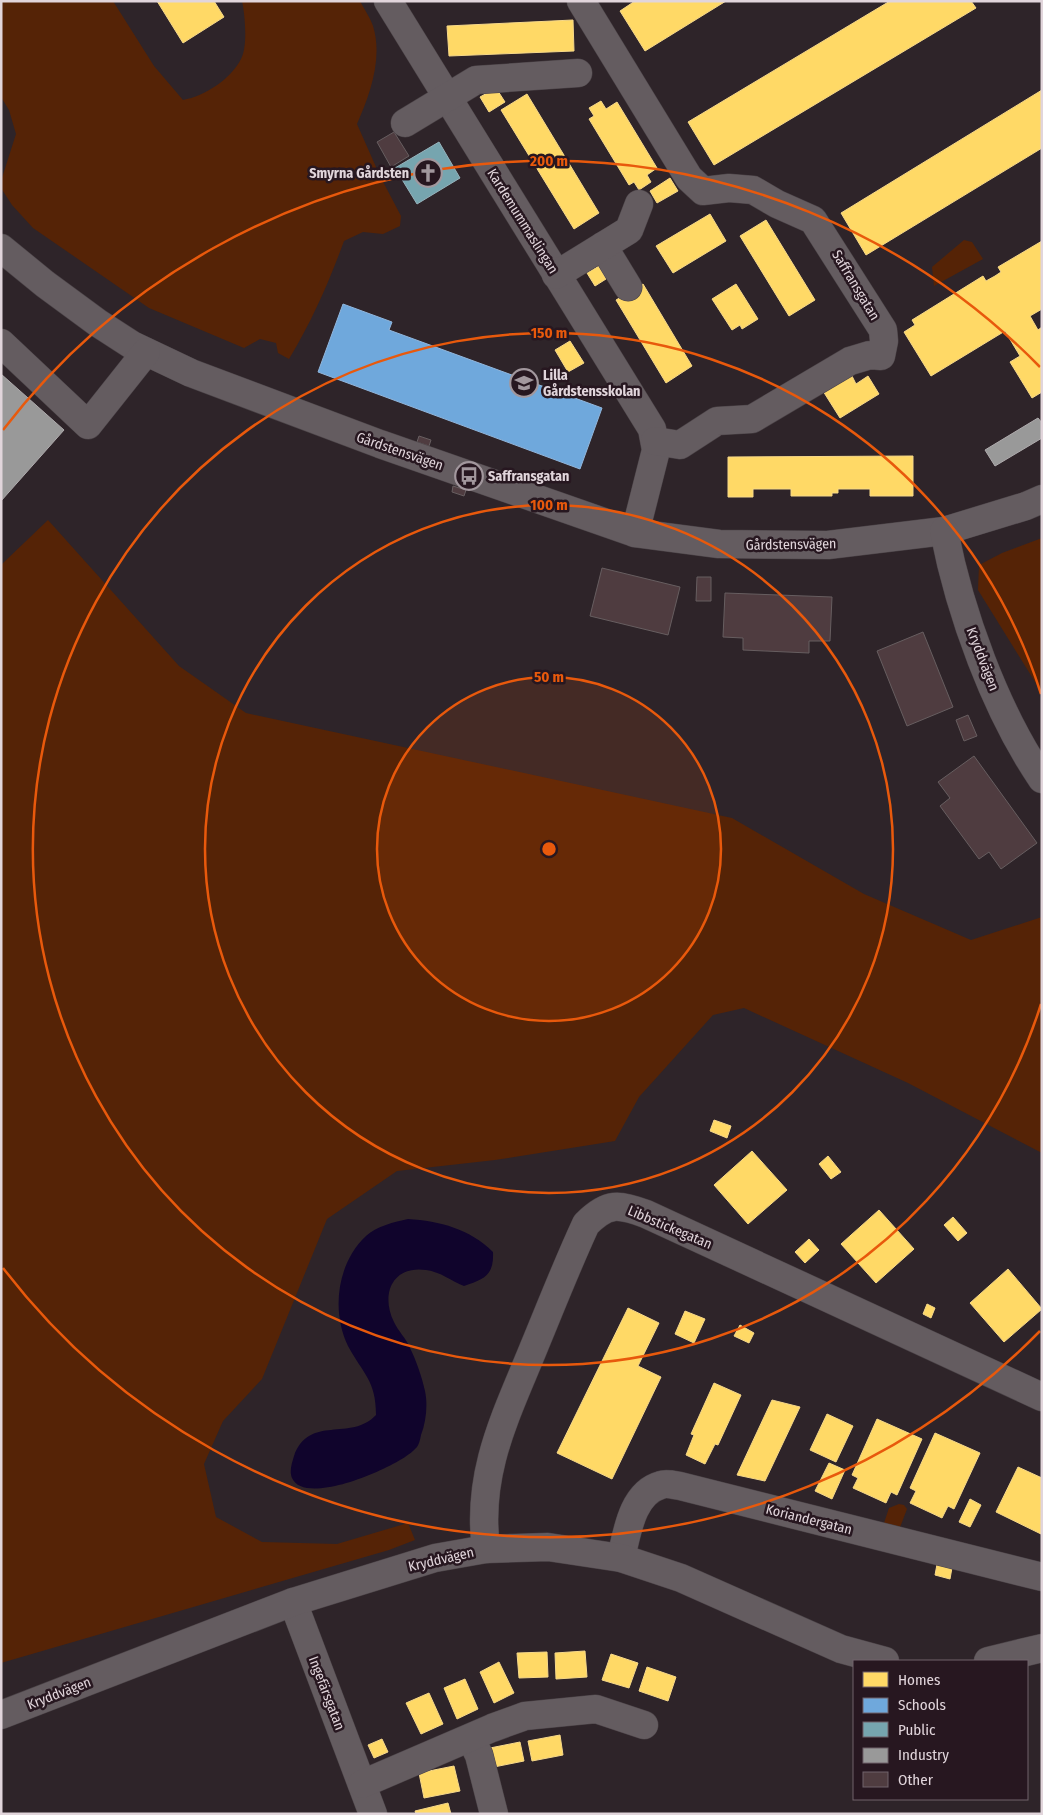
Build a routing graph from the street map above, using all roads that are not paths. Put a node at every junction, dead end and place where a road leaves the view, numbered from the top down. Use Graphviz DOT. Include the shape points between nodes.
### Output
graph roads {
  1 [pos="388,1"];
  2 [pos="580,1"];
  3 [pos="578,73"];
  4 [pos="448,97"];
  5 [pos="405,123"];
  6 [pos="639,204"];
  7 [pos="603,246"];
  8 [pos="1,248"];
  9 [pos="556,275"];
  10 [pos="628,287"];
  11 [pos="1,343"];
  12 [pos="146,352"];
  13 [pos="656,441"];
  14 [pos="1042,499"];
  15 [pos="944,531"];
  16 [pos="635,533"];
  17 [pos="1042,779"];
  18 [pos="1042,1397"];
  19 [pos="486,1548"];
  20 [pos="621,1558"];
  21 [pos="1042,1577"];
  22 [pos="293,1602"];
  23 [pos="1042,1648"];
  24 [pos="881,1660"];
  25 [pos="992,1660"];
  26 [pos="1,1715"];
  27 [pos="644,1725"];
  28 [pos="471,1739"];
  29 [pos="362,1784"];
  30 [pos="373,1814"];
  31 [pos="494,1814"];
  1 -- 4 [label="street, Kardemummaslingan"];
  2 -- 13 [label="street, Saffransgatan" via="689,178 703,191 753,190 813,220 883,330 881,356 870,355 850,361 752,419 717,421 680,445"];
  3 -- 4 [label="street" via="476,80"];
  4 -- 5 [label="street"];
  4 -- 9 [label="street, Kardemummaslingan"];
  6 -- 7 [label="street" via="629,230"];
  7 -- 9 [label="street"];
  7 -- 10 [label="street"];
  8 -- 12 [label="street, Gårdstensvägen" via="98,323"];
  9 -- 13 [label="street, Kardemummaslingan" via="652,429"];
  11 -- 12 [label="street" via="88,425"];
  12 -- 16 [label="street, Gårdstensvägen" via="254,398"];
  13 -- 16 [label="street"];
  14 -- 15 [label="street, Gårdstensvägen"];
  15 -- 16 [label="street, Gårdstensvägen" via="828,545 719,544"];
  15 -- 17 [label="street, Kryddvägen" via="965,609 993,688 1021,748"];
  18 -- 19 [label="street, Libbstickegatan" via="646,1214 617,1206 606,1208 586,1224 493,1447 484,1497"];
  19 -- 20 [label="street, Kryddvägen" via="548,1547"];
  19 -- 22 [label="street, Kryddvägen" via="435,1558"];
  20 -- 21 [label="street, Koriandergatan" via="641,1499 652,1488 663,1484"];
  20 -- 24 [label="street, Kryddvägen" via="681,1578 841,1649"];
  22 -- 26 [label="street, Kryddvägen"];
  22 -- 29 [label="street, Ingefärsgatan"];
  23 -- 25 [label="street"];
  27 -- 28 [label="street" via="596,1710 525,1716"];
  28 -- 29 [label="street"];
  28 -- 31 [label="street" via="479,1755"];
  29 -- 30 [label="street, Ingefärsgatan"];
}
